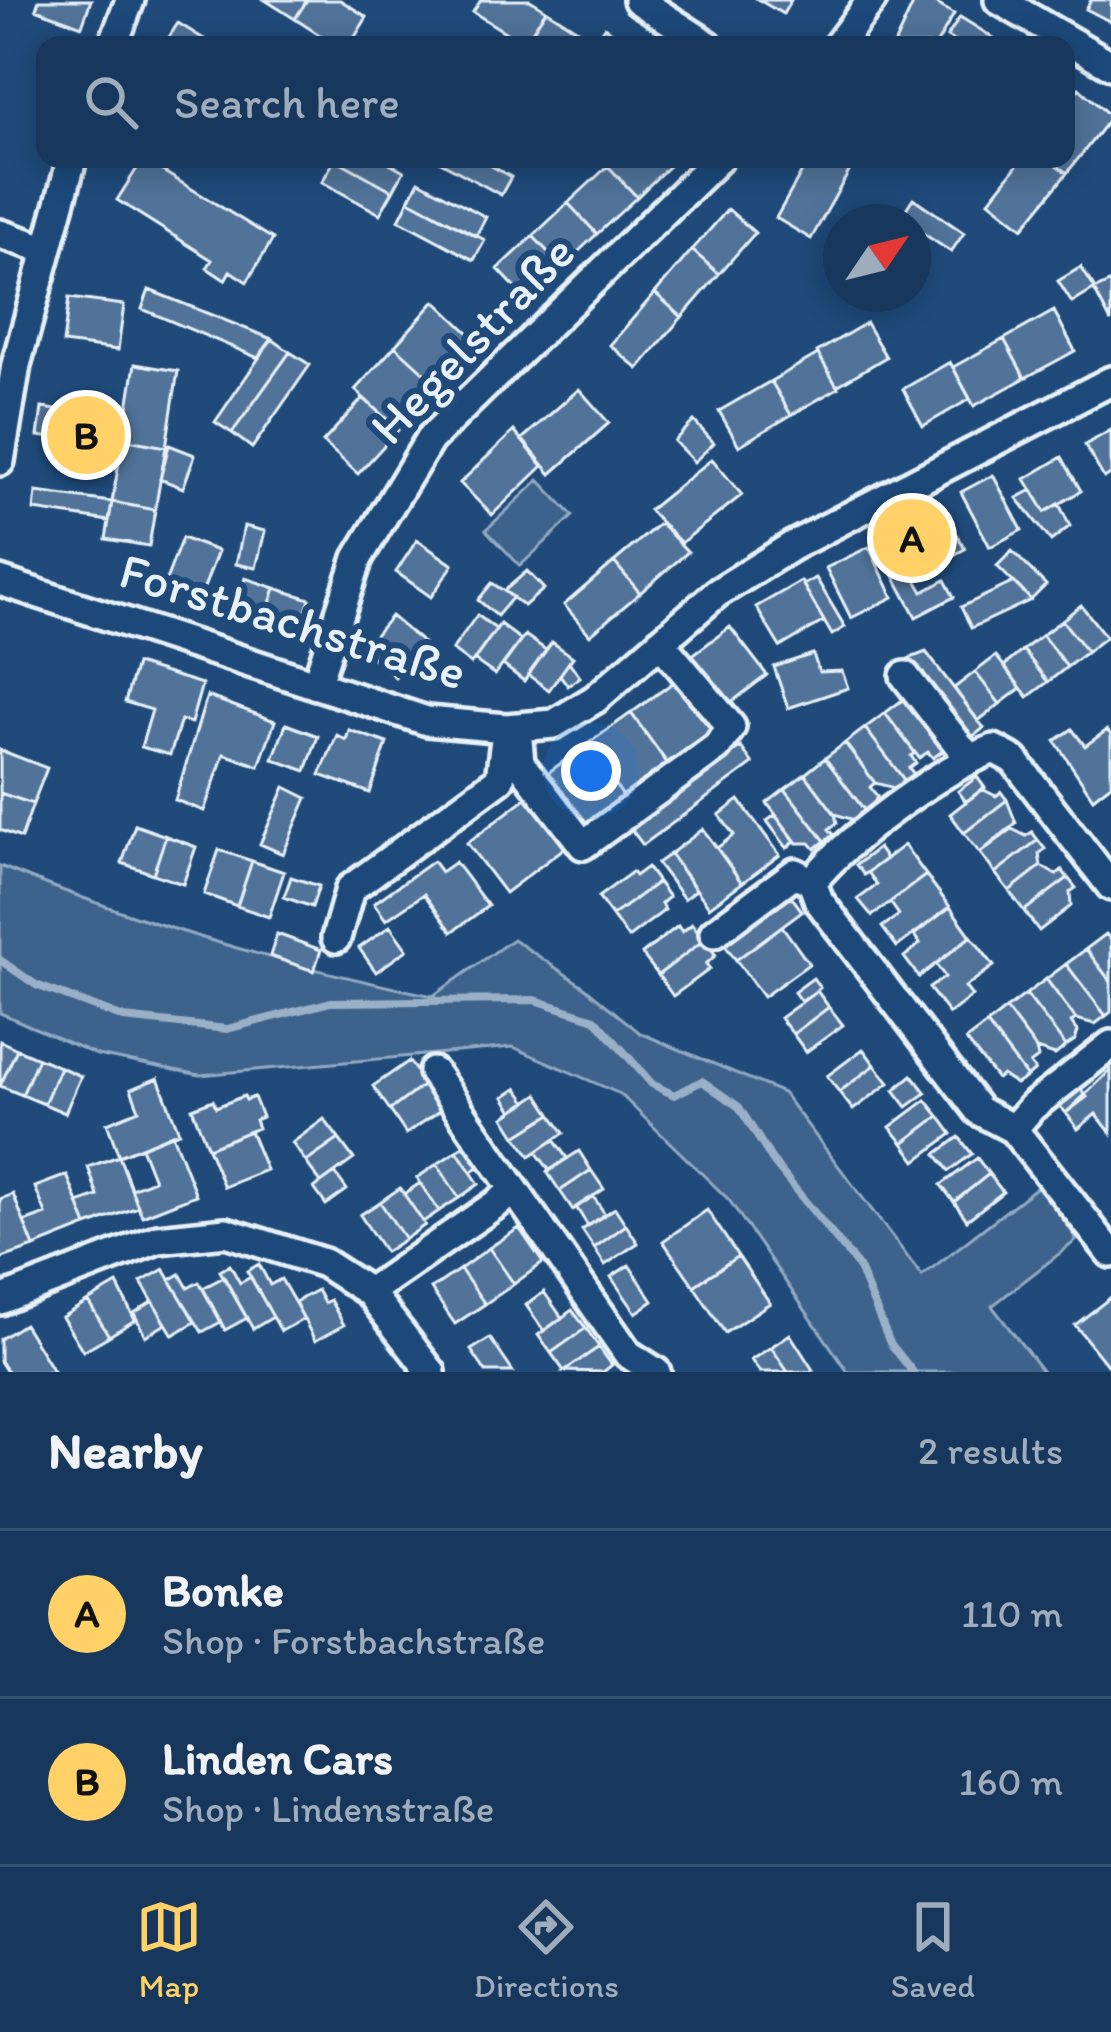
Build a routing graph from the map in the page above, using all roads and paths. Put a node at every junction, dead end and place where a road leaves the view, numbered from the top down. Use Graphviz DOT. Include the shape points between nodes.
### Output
graph roads {
  1 [pos="130,0"];
  2 [pos="638,0"];
  3 [pos="872,0"];
  4 [pos="1000,0"];
  5 [pos="116,36"];
  6 [pos="694,36"];
  7 [pos="845,36"];
  8 [pos="1061,36"];
  9 [pos="1075,44"];
  10 [pos="1111,65"];
  11 [pos="69,168"];
  12 [pos="709,168"];
  13 [pos="0,234"];
  14 [pos="45,249"];
  15 [pos="1111,381"];
  16 [pos="0,461"];
  17 [pos="0,581"];
  18 [pos="660,642"];
  19 [pos="905,676"];
  20 [pos="316,685"];
  21 [pos="512,727"];
  22 [pos="969,758"];
  23 [pos="812,882"];
  24 [pos="1111,886"];
  25 [pos="714,933"];
  26 [pos="336,938"];
  27 [pos="1111,1045"];
  28 [pos="434,1072"];
  29 [pos="1013,1129"];
  30 [pos="512,1193"];
  31 [pos="1111,1253"];
  32 [pos="369,1292"];
  33 [pos="0,1300"];
  34 [pos="431,1372"];
  35 [pos="656,1372"];
  1 -- 5 [label="street"];
  2 -- 6 [label="street"];
  3 -- 7 [label="street"];
  4 -- 8 [label="street"];
  9 -- 10 [label="street"];
  11 -- 14 [label="street"];
  12 -- 20 [label="street, Hegelstraße" via="430,439 358,558"];
  13 -- 14 [label="street"];
  14 -- 16 [label="street"];
  15 -- 18 [label="street, Forstbachstraße" via="792,545"];
  17 -- 20 [label="street, Forstbachstraße"];
  18 -- 21 [label="street, Forstbachstraße" via="554,724"];
  18 -- 21 [label="street" via="731,727 717,747 583,845 520,763"];
  19 -- 22 [label="street"];
  20 -- 21 [label="street, Forstbachstraße" via="427,721"];
  21 -- 26 [label="street" via="500,779 350,889"];
  22 -- 23 [label="street"];
  22 -- 24 [label="street" via="994,749 1013,760"];
  23 -- 25 [label="street" via="795,873"];
  23 -- 29 [label="street" via="818,901 979,1111"];
  27 -- 29 [label="street"];
  28 -- 30 [label="street"];
  29 -- 31 [label="street"];
  30 -- 32 [label="street"];
  30 -- 35 [label="street" via="628,1354"];
  32 -- 33 [label="street" via="324,1263 226,1232 158,1239"];
  32 -- 34 [label="street"];
}
